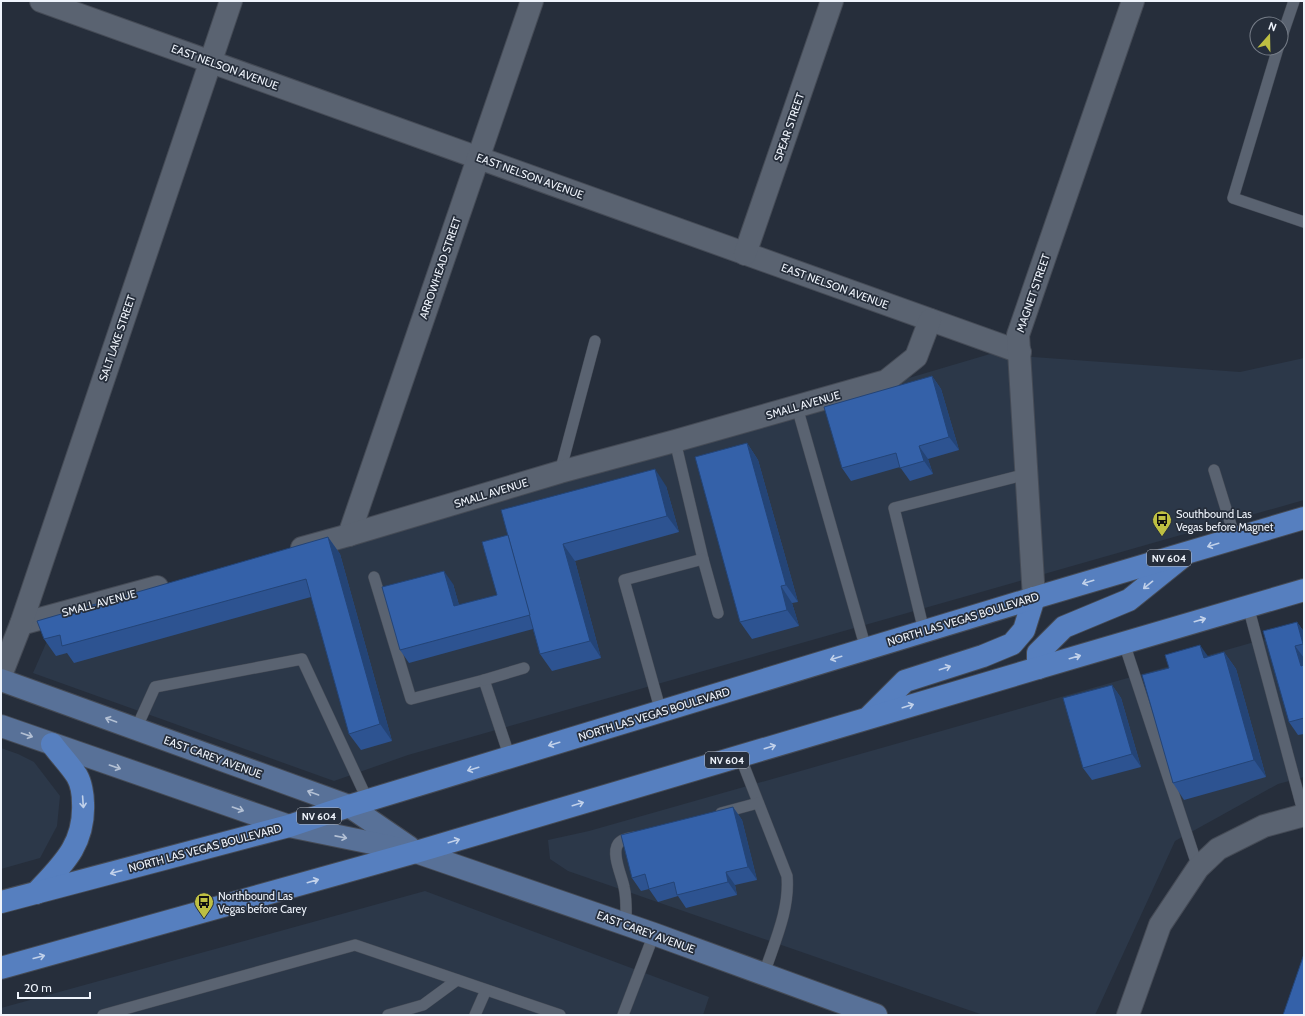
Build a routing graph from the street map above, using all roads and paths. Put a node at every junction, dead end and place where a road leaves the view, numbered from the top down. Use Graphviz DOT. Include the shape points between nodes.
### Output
graph roads {
  1 [pos="41,1"];
  2 [pos="231,1"];
  3 [pos="532,1"];
  4 [pos="832,1"];
  5 [pos="1133,1"];
  6 [pos="1294,1"];
  7 [pos="1289,16"];
  8 [pos="1276,56"];
  9 [pos="210,62"];
  10 [pos="478,158"];
  11 [pos="1304,222"];
  12 [pos="745,254"];
  13 [pos="930,320"];
  14 [pos="595,341"];
  15 [pos="1020,352"];
  16 [pos="797,407"];
  17 [pos="675,441"];
  18 [pos="1214,470"];
  19 [pos="560,472"];
  20 [pos="1027,474"];
  21 [pos="1304,518"];
  22 [pos="349,535"];
  23 [pos="1235,538"];
  24 [pos="1189,552"];
  25 [pos="280,554"];
  26 [pos="703,559"];
  27 [pos="1304,574"];
  28 [pos="374,577"];
  29 [pos="174,582"];
  30 [pos="1296,592"];
  31 [pos="1034,598"];
  32 [pos="1248,606"];
  33 [pos="718,612"];
  34 [pos="21,624"];
  35 [pos="924,631"];
  36 [pos="1124,642"];
  37 [pos="866,649"];
  38 [pos="524,668"];
  39 [pos="1038,668"];
  40 [pos="1,675"];
  41 [pos="1,680"];
  42 [pos="484,680"];
  43 [pos="661,712"];
  44 [pos="868,718"];
  45 [pos="1,726"];
  46 [pos="136,729"];
  47 [pos="52,744"];
  48 [pos="740,756"];
  49 [pos="510,758"];
  50 [pos="758,803"];
  51 [pos="359,804"];
  52 [pos="1304,815"];
  53 [pos="707,817"];
  54 [pos="289,826"];
  55 [pos="642,835"];
  56 [pos="416,852"];
  57 [pos="1198,868"];
  58 [pos="36,893"];
  59 [pos="1,902"];
  60 [pos="626,925"];
  61 [pos="654,934"];
  62 [pos="1,968"];
  63 [pos="764,974"];
  64 [pos="456,980"];
  65 [pos="486,990"];
  66 [pos="536,1011"];
  67 [pos="1131,1014"];
  68 [pos="103,1015"];
  69 [pos="388,1015"];
  70 [pos="475,1015"];
  71 [pos="560,1015"];
  72 [pos="623,1015"];
  73 [pos="876,1015"];
  1 -- 9 [label="street, EAST NELSON AVENUE"];
  2 -- 9 [label="street, SALT LAKE STREET"];
  3 -- 10 [label="street, ARROWHEAD STREET"];
  4 -- 12 [label="street, SPEAR STREET"];
  5 -- 15 [label="street, MAGNET STREET" via="1018,335"];
  6 -- 7 [label="lane"];
  8 -- 11 [label="lane" via="1233,198"];
  9 -- 10 [label="street, EAST NELSON AVENUE"];
  9 -- 34 [label="street, SALT LAKE STREET"];
  10 -- 12 [label="street, EAST NELSON AVENUE"];
  10 -- 22 [label="street, ARROWHEAD STREET"];
  12 -- 13 [label="street, EAST NELSON AVENUE"];
  13 -- 15 [label="street, EAST NELSON AVENUE"];
  13 -- 16 [label="street, SMALL AVENUE" via="916,357 886,381"];
  14 -- 19 [label="lane"];
  15 -- 20 [label="street, MAGNET STREET"];
  16 -- 17 [label="street, SMALL AVENUE"];
  16 -- 37 [label="lane"];
  17 -- 19 [label="street, SMALL AVENUE"];
  17 -- 26 [label="lane"];
  18 -- 23 [label="lane"];
  19 -- 22 [label="street, SMALL AVENUE"];
  20 -- 31 [label="street, MAGNET STREET"];
  20 -- 35 [label="lane" via="894,508"];
  21 -- 23 [label="main road, NORTH LAS VEGAS BOULEVARD / NV 604"];
  22 -- 25 [label="street, SMALL AVENUE"];
  23 -- 24 [label="main road, NORTH LAS VEGAS BOULEVARD / NV 604, one-way"];
  24 -- 31 [label="main road, NORTH LAS VEGAS BOULEVARD / NV 604, one-way"];
  24 -- 39 [label="main road, one-way" via="1129,600 1064,627 1038,653"];
  26 -- 33 [label="lane"];
  26 -- 43 [label="lane" via="624,580"];
  27 -- 30 [label="main road"];
  28 -- 42 [label="lane" via="411,699"];
  29 -- 34 [label="street, SMALL AVENUE"];
  30 -- 32 [label="main road, NV 604"];
  31 -- 35 [label="main road, NORTH LAS VEGAS BOULEVARD / NV 604"];
  44 -- 31 [label="main road, one-way" via="905,681 1012,644 1024,630"];
  36 -- 32 [label="main road, NV 604, one-way"];
  32 -- 52 [label="lane"];
  34 -- 40 [label="street, SALT LAKE STREET"];
  35 -- 37 [label="main road, NORTH LAS VEGAS BOULEVARD / NV 604"];
  39 -- 36 [label="main road, NV 604, one-way"];
  36 -- 57 [label="lane"];
  37 -- 43 [label="main road, NORTH LAS VEGAS BOULEVARD / NV 604, one-way"];
  38 -- 42 [label="lane"];
  44 -- 39 [label="main road, NV 604, one-way"];
  46 -- 41 [label="main road, EAST CAREY AVENUE, one-way"];
  42 -- 49 [label="lane"];
  43 -- 49 [label="main road, NORTH LAS VEGAS BOULEVARD / NV 604, one-way"];
  48 -- 44 [label="main road, NV 604, one-way"];
  45 -- 47 [label="main road, EAST CAREY AVENUE, one-way"];
  51 -- 46 [label="main road, EAST CAREY AVENUE, one-way"];
  46 -- 51 [label="lane" via="155,687 302,659"];
  47 -- 54 [label="main road, EAST CAREY AVENUE, one-way"];
  47 -- 58 [label="main road, one-way" via="77,777 83,796 84,816 76,842 65,861"];
  48 -- 50 [label="lane"];
  56 -- 48 [label="main road, NV 604, one-way"];
  49 -- 51 [label="main road, NORTH LAS VEGAS BOULEVARD / NV 604, one-way"];
  50 -- 53 [label="lane"];
  50 -- 63 [label="lane" via="787,876 788,888 786,905"];
  51 -- 54 [label="main road, NORTH LAS VEGAS BOULEVARD / NV 604"];
  51 -- 56 [label="main road, EAST CAREY AVENUE"];
  52 -- 57 [label="street" via="1264,826 1218,849"];
  54 -- 56 [label="main road, EAST CAREY AVENUE, one-way"];
  54 -- 58 [label="main road, NORTH LAS VEGAS BOULEVARD, one-way"];
  55 -- 60 [label="lane" via="623,840 618,843 616,850 625,888"];
  56 -- 60 [label="main road, EAST CAREY AVENUE"];
  62 -- 56 [label="main road, one-way"];
  57 -- 67 [label="street" via="1160,925"];
  58 -- 59 [label="main road, NORTH LAS VEGAS BOULEVARD"];
  60 -- 61 [label="main road, EAST CAREY AVENUE"];
  61 -- 63 [label="main road, EAST CAREY AVENUE"];
  61 -- 72 [label="lane"];
  63 -- 73 [label="main road, EAST CAREY AVENUE"];
  64 -- 65 [label="lane"];
  64 -- 68 [label="lane" via="355,945"];
  64 -- 69 [label="lane" via="423,1005"];
  65 -- 66 [label="lane"];
  65 -- 70 [label="lane"];
  66 -- 71 [label="lane"];
}
